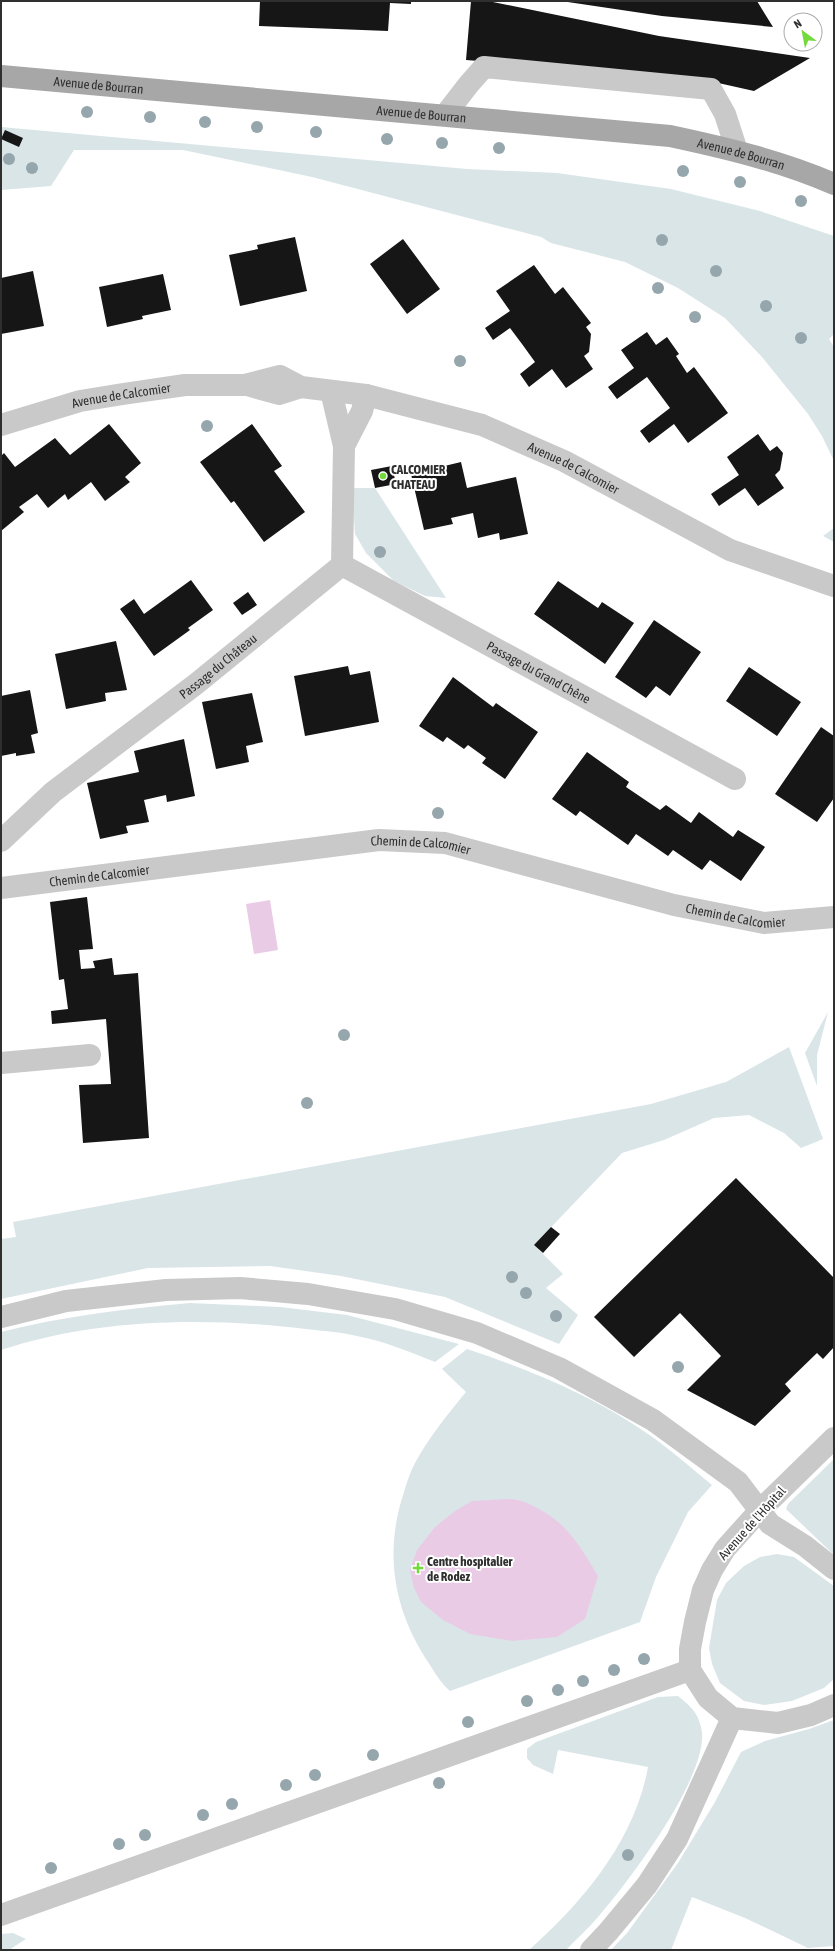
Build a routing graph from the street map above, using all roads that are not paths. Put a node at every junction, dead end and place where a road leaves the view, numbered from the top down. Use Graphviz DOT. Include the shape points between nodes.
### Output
graph roads {
  1 [pos="1,76"];
  2 [pos="445,115"];
  3 [pos="737,151"];
  4 [pos="834,184"];
  5 [pos="330,391"];
  6 [pos="366,395"];
  7 [pos="1,425"];
  8 [pos="344,446"];
  9 [pos="342,565"];
  10 [pos="834,586"];
  11 [pos="735,779"];
  12 [pos="1,841"];
  13 [pos="1,888"];
  14 [pos="834,917"];
  15 [pos="90,1055"];
  16 [pos="1,1063"];
  17 [pos="1,1317"];
  18 [pos="834,1438"];
  19 [pos="760,1510"];
  20 [pos="834,1569"];
  21 [pos="690,1670"];
  22 [pos="834,1704"];
  23 [pos="732,1718"];
  24 [pos="1,1916"];
  25 [pos="591,1950"];
  1 -- 2 [label="main road, Avenue de Bourran"];
  2 -- 3 [label="main road, Avenue de Bourran" via="670,136"];
  2 -- 3 [label="street" via="484,67 711,90 725,114"];
  3 -- 4 [label="main road, Avenue de Bourran" via="804,171"];
  5 -- 6 [label="street, Avenue de Calcomier"];
  5 -- 7 [label="street, Avenue de Calcomier" via="301,387 280,376 245,385 185,385 80,401"];
  5 -- 8 [label="street"];
  6 -- 8 [label="street" via="362,411"];
  6 -- 10 [label="street, Avenue de Calcomier" via="482,425 564,461 730,550"];
  8 -- 9 [label="street"];
  9 -- 11 [label="street, Passage du Grand Chêne"];
  9 -- 12 [label="street, Passage du Château" via="196,684 53,792"];
  13 -- 14 [label="street, Chemin de Calcomier" via="379,840 445,842 674,905 764,924"];
  15 -- 16 [label="street"];
  17 -- 19 [label="street" via="66,1301 166,1290 240,1288 308,1294 395,1309 477,1333 559,1368 652,1420 738,1482"];
  18 -- 19 [label="street, Avenue de l'Hôpital"];
  19 -- 20 [label="street" via="770,1524 805,1546"];
  19 -- 21 [label="street, Avenue de l'Hôpital" via="725,1549 703,1590 690,1649"];
  21 -- 23 [label="street" via="708,1698"];
  21 -- 24 [label="street"];
  22 -- 23 [label="street" via="811,1714 778,1723"];
  23 -- 25 [label="street" via="676,1839 646,1885"];
}
